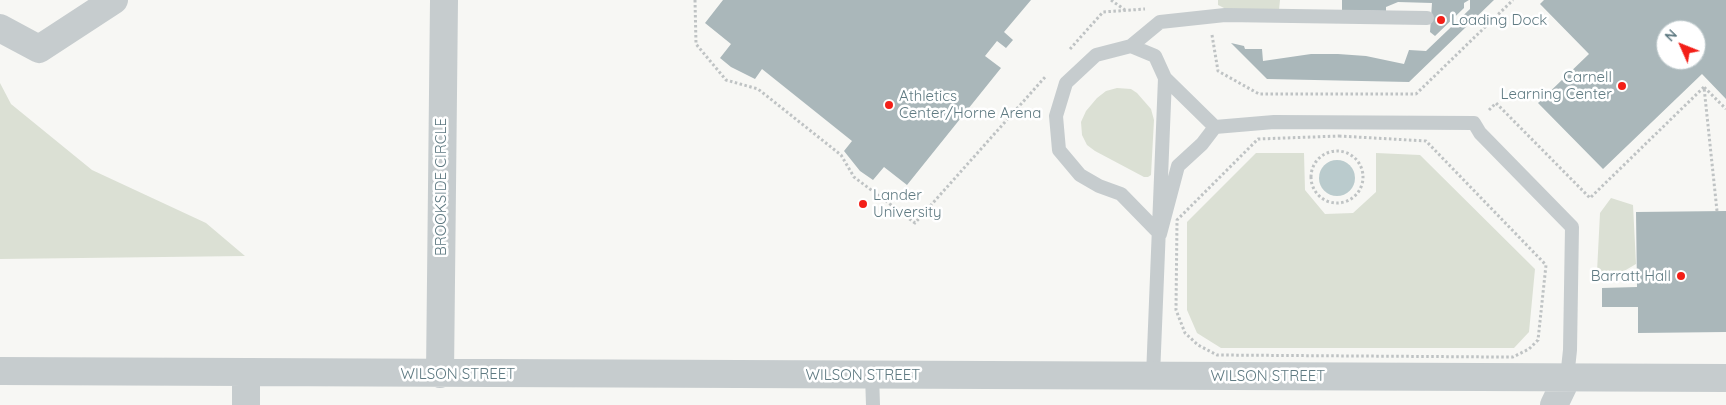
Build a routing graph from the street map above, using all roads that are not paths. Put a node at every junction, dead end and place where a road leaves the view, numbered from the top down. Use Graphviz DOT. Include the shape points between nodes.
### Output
graph roads {
  1 [pos="114,0"];
  2 [pos="444,0"];
  3 [pos="1427,18"];
  4 [pos="0,28"];
  5 [pos="1131,46"];
  6 [pos="1165,78"];
  7 [pos="1215,126"];
  8 [pos="1160,234"];
  9 [pos="0,371"];
  10 [pos="246,374"];
  11 [pos="440,374"];
  12 [pos="872,375"];
  13 [pos="1154,376"];
  14 [pos="1567,378"];
  15 [pos="1726,378"];
  16 [pos="246,405"];
  17 [pos="873,405"];
  18 [pos="1554,405"];
  19 [pos="1572,405"];
  1 -- 4 [label="street" via="39,48"];
  2 -- 11 [label="street, BROOKSIDE CIRCLE"];
  3 -- 5 [label="lane" via="1225,15 1160,22"];
  5 -- 6 [label="lane" via="1155,56"];
  5 -- 8 [label="lane" via="1096,55 1066,83 1056,116 1059,150 1080,175 1121,194"];
  6 -- 7 [label="lane"];
  6 -- 8 [label="lane"];
  7 -- 8 [label="lane" via="1202,144 1178,166"];
  7 -- 14 [label="lane" via="1274,122 1474,123 1572,227"];
  8 -- 13 [label="lane"];
  9 -- 10 [label="street, WILSON STREET"];
  10 -- 11 [label="street, WILSON STREET"];
  10 -- 16 [label="street"];
  11 -- 12 [label="street, WILSON STREET"];
  12 -- 13 [label="street, WILSON STREET"];
  12 -- 17 [label="lane"];
  13 -- 14 [label="street, WILSON STREET"];
  14 -- 15 [label="street, WILSON STREET"];
  14 -- 18 [label="street"];
  14 -- 19 [label="street"];
}
